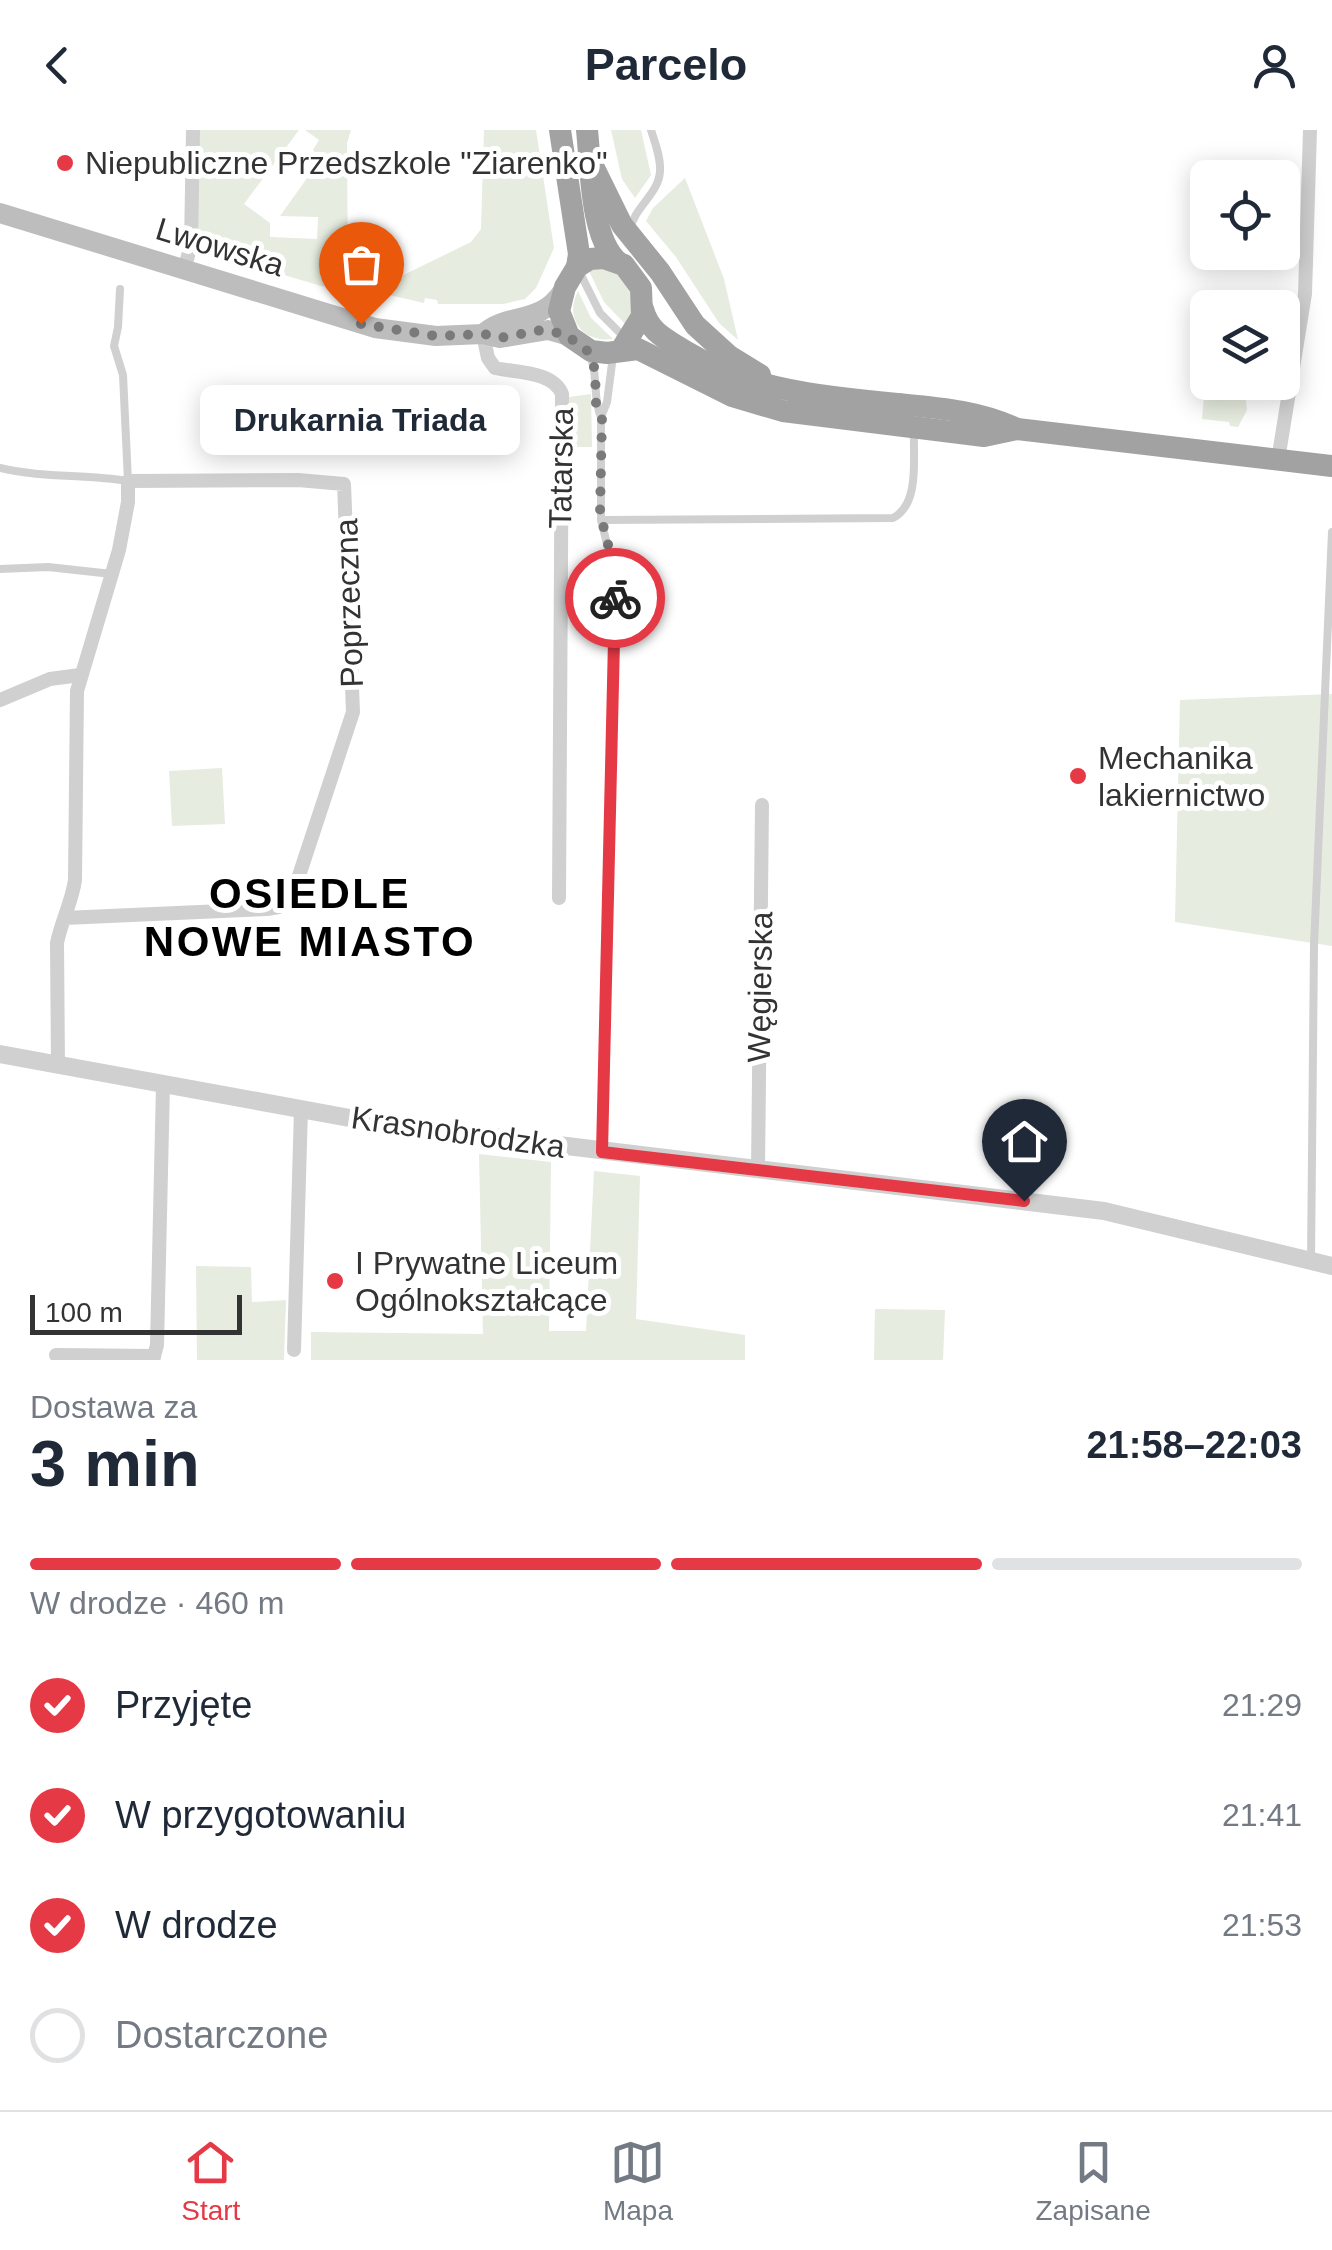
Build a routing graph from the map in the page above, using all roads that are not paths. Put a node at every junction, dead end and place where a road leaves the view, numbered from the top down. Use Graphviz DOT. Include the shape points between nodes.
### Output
graph roads {
  1 [pos="193,130"];
  2 [pos="560,130"];
  3 [pos="588,130"];
  4 [pos="651,130"];
  5 [pos="1310,130"];
  6 [pos="593,166"];
  7 [pos="0,213"];
  8 [pos="629,234"];
  9 [pos="618,262"];
  10 [pos="577,267"];
  11 [pos="184,270"];
  12 [pos="120,289"];
  13 [pos="562,292"];
  14 [pos="644,309"];
  15 [pos="484,334"];
  16 [pos="577,343"];
  17 [pos="626,348"];
  18 [pos="777,386"];
  19 [pos="602,417"];
  20 [pos="914,428"];
  21 [pos="1017,428"];
  22 [pos="1277,460"];
  23 [pos="1332,466"];
  24 [pos="0,468"];
  25 [pos="128,480"];
  26 [pos="601,520"];
  27 [pos="1332,532"];
  28 [pos="0,569"];
  29 [pos="112,574"];
  30 [pos="80,674"];
  31 [pos="0,700"];
  32 [pos="762,805"];
  33 [pos="559,898"];
  34 [pos="64,918"];
  35 [pos="0,1054"];
  36 [pos="58,1066"];
  37 [pos="162,1085"];
  38 [pos="300,1110"];
  39 [pos="602,1152"];
  40 [pos="758,1170"];
  41 [pos="1311,1261"];
  42 [pos="1332,1266"];
  43 [pos="294,1350"];
  44 [pos="56,1355"];
  45 [pos="154,1358"];
  1 -- 11 [label="street" via="191,245"];
  2 -- 10 [label="highway"];
  3 -- 6 [label="highway"];
  4 -- 8 [label="lane" via="658,184 635,213"];
  5 -- 22 [label="street" via="1305,294"];
  6 -- 8 [label="highway"];
  6 -- 9 [label="highway" via="602,239"];
  7 -- 11 [label="main road, Lwowska"];
  8 -- 18 [label="highway" via="706,336"];
  9 -- 10 [label="highway" via="597,257"];
  9 -- 14 [label="highway" via="638,281"];
  10 -- 13 [label="highway"];
  10 -- 17 [label="lane"];
  11 -- 15 [label="main road, Lwowska" via="376,328"];
  12 -- 25 [label="lane" via="114,346 123,375"];
  13 -- 15 [label="main road, Lwowska" via="540,314"];
  13 -- 16 [label="highway" via="559,311"];
  14 -- 17 [label="highway"];
  14 -- 18 [label="highway" via="654,331 694,356 751,382"];
  15 -- 16 [label="main road, Lwowska" via="548,330"];
  15 -- 33 [label="street, Tatarska" via="495,368 549,378 562,394"];
  16 -- 17 [label="highway" via="601,353"];
  16 -- 19 [label="lane" via="594,364"];
  17 -- 19 [label="lane" via="609,367"];
  17 -- 20 [label="highway" via="765,407"];
  18 -- 21 [label="highway" via="987,415"];
  19 -- 26 [label="lane"];
  20 -- 21 [label="highway" via="984,436"];
  20 -- 26 [label="lane" via="910,502 893,518"];
  21 -- 22 [label="highway"];
  22 -- 23 [label="highway"];
  24 -- 25 [label="lane"];
  25 -- 29 [label="street"];
  25 -- 34 [label="street, Poprzeczna" via="344,484 352,718 295,892 284,904"];
  26 -- 39 [label="lane" via="616,576"];
  27 -- 41 [label="lane" via="1314,945"];
  28 -- 29 [label="lane"];
  29 -- 30 [label="street"];
  30 -- 31 [label="street"];
  30 -- 34 [label="street" via="75,880"];
  32 -- 40 [label="street, Węgierska"];
  34 -- 36 [label="street" via="57,951"];
  35 -- 36 [label="street, Krasnobrodzka"];
  36 -- 37 [label="street, Krasnobrodzka"];
  37 -- 38 [label="street, Krasnobrodzka"];
  37 -- 45 [label="street"];
  38 -- 39 [label="street, Krasnobrodzka"];
  38 -- 43 [label="street"];
  39 -- 40 [label="street, Krasnobrodzka"];
  40 -- 41 [label="street, Krasnobrodzka" via="1104,1211"];
  41 -- 42 [label="street, Krasnobrodzka"];
  44 -- 45 [label="street"];
}
